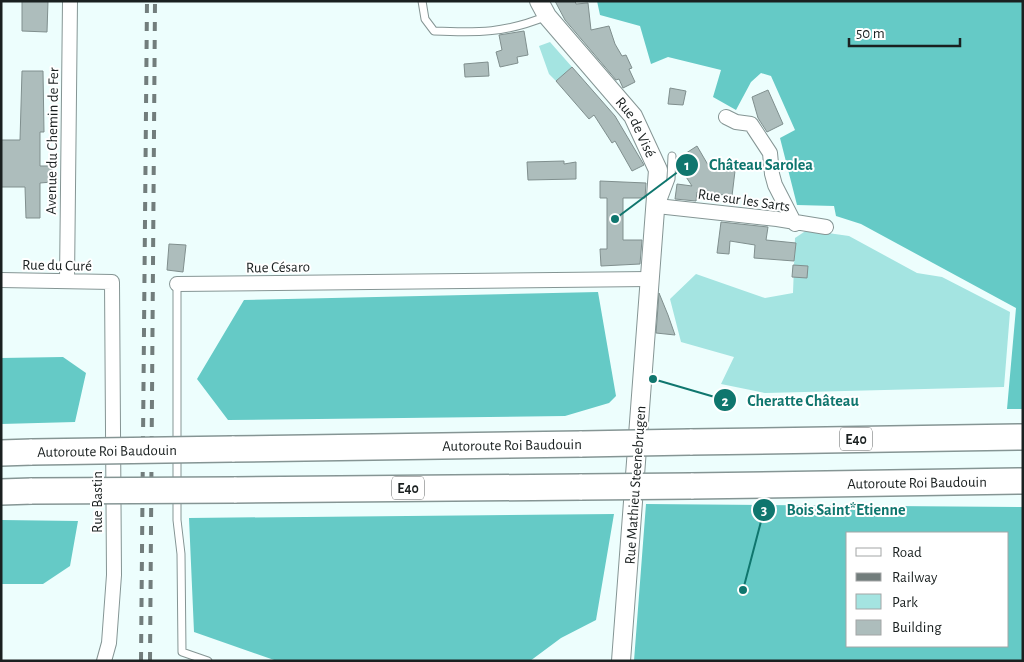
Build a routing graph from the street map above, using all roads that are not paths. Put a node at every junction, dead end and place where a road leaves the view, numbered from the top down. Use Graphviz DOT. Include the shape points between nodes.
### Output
graph roads {
  1 [pos="70,1"];
  2 [pos="422,1"];
  3 [pos="543,9"];
  4 [pos="726,117"];
  5 [pos="672,156"];
  6 [pos="659,206"];
  7 [pos="795,224"];
  8 [pos="826,228"];
  9 [pos="649,279"];
  10 [pos="1,280"];
  11 [pos="67,281"];
  12 [pos="112,282"];
  13 [pos="177,284"];
  14 [pos="1023,437"];
  15 [pos="1,453"];
  16 [pos="1023,481"];
  17 [pos="1,492"];
  18 [pos="104,661"];
  19 [pos="208,661"];
  20 [pos="622,661"];
  1 -- 11 [label="street, Avenue du Chemin de Fer"];
  2 -- 3 [label="lane" via="425,19 434,31 484,33 531,23"];
  3 -- 6 [label="street, Rue de Visé" via="633,116 658,170"];
  4 -- 7 [label="street" via="751,124 770,153 775,185"];
  5 -- 6 [label="lane" via="671,179"];
  6 -- 7 [label="street, Rue sur les Sarts" via="777,219"];
  6 -- 9 [label="street, Rue de Visé"];
  7 -- 8 [label="street, Rue sur les Sarts"];
  9 -- 13 [label="street, Rue Césaro"];
  9 -- 20 [label="street, Rue Mathieu Steenebrugen"];
  10 -- 11 [label="street, Rue du Curé"];
  11 -- 12 [label="street, Rue du Curé"];
  12 -- 18 [label="street, Rue Bastin" via="114,575 109,643"];
  13 -- 19 [label="lane, Rue Césaro" via="177,520 181,554 182,652"];
  14 -- 15 [label="highway, Autoroute Roi Baudouin / E40, bridge"];
  16 -- 17 [label="highway, Autoroute Roi Baudouin / E40, bridge"];
}
